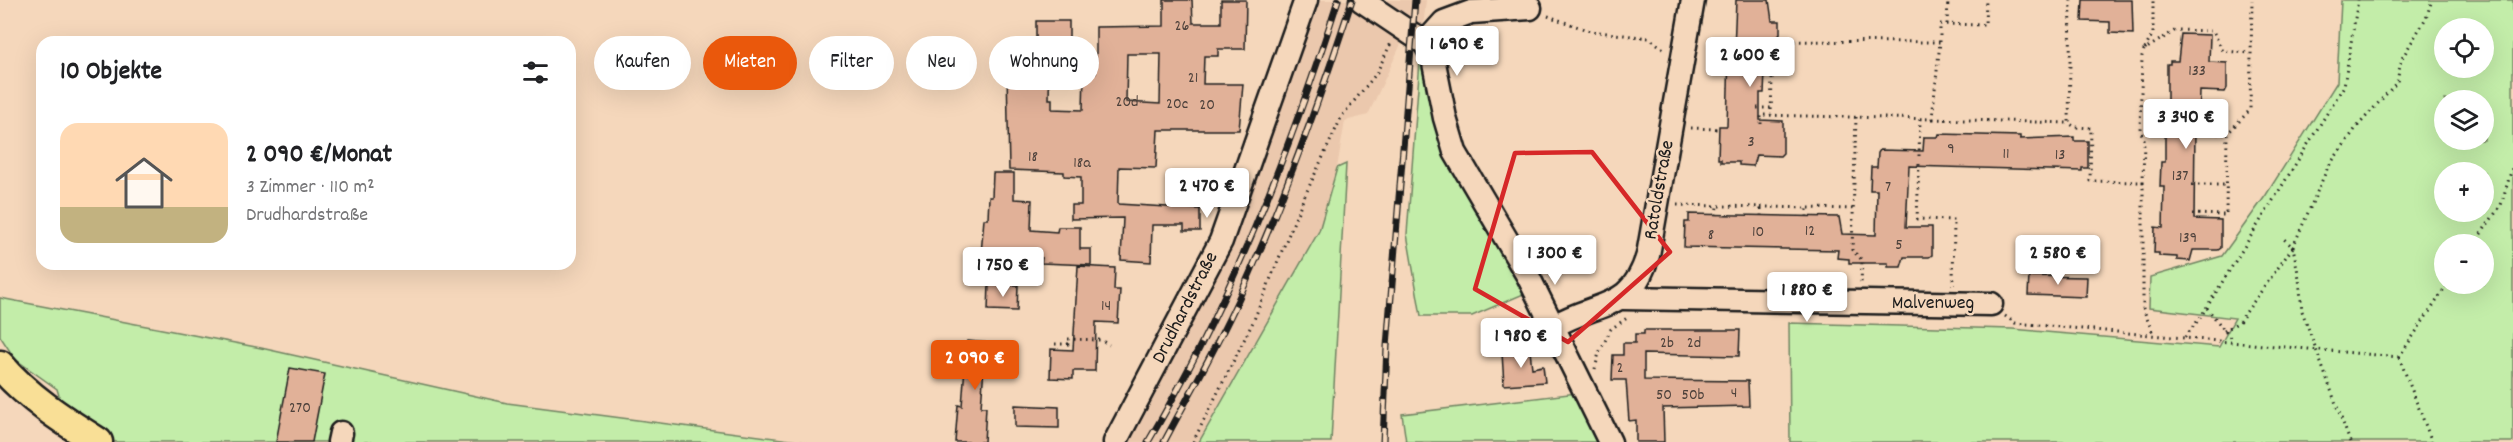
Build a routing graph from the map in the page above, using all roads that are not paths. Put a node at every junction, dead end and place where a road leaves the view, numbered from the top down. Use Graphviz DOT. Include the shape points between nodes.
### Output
graph roads {
  1 [pos="1306,0"];
  2 [pos="1361,0"];
  3 [pos="1693,0"];
  4 [pos="1471,6"];
  5 [pos="1530,8"];
  6 [pos="1425,43"];
  7 [pos="1634,298"];
  8 [pos="1991,304"];
  9 [pos="1554,326"];
  10 [pos="2,370"];
  11 [pos="98,442"];
  12 [pos="1115,442"];
  13 [pos="1610,442"];
  1 -- 12 [label="street, Drudhardstraße" via="1221,241"];
  2 -- 6 [label="street"];
  3 -- 7 [label="street, Ratoldstraße" via="1658,204"];
  4 -- 5 [label="street"];
  4 -- 6 [label="street" via="1444,22"];
  6 -- 9 [label="street" via="1433,58 1455,152"];
  7 -- 8 [label="street, Malvenweg"];
  7 -- 9 [label="street" via="1573,315"];
  9 -- 13 [label="street"];
  10 -- 11 [label="main road" via="58,416"];
}
